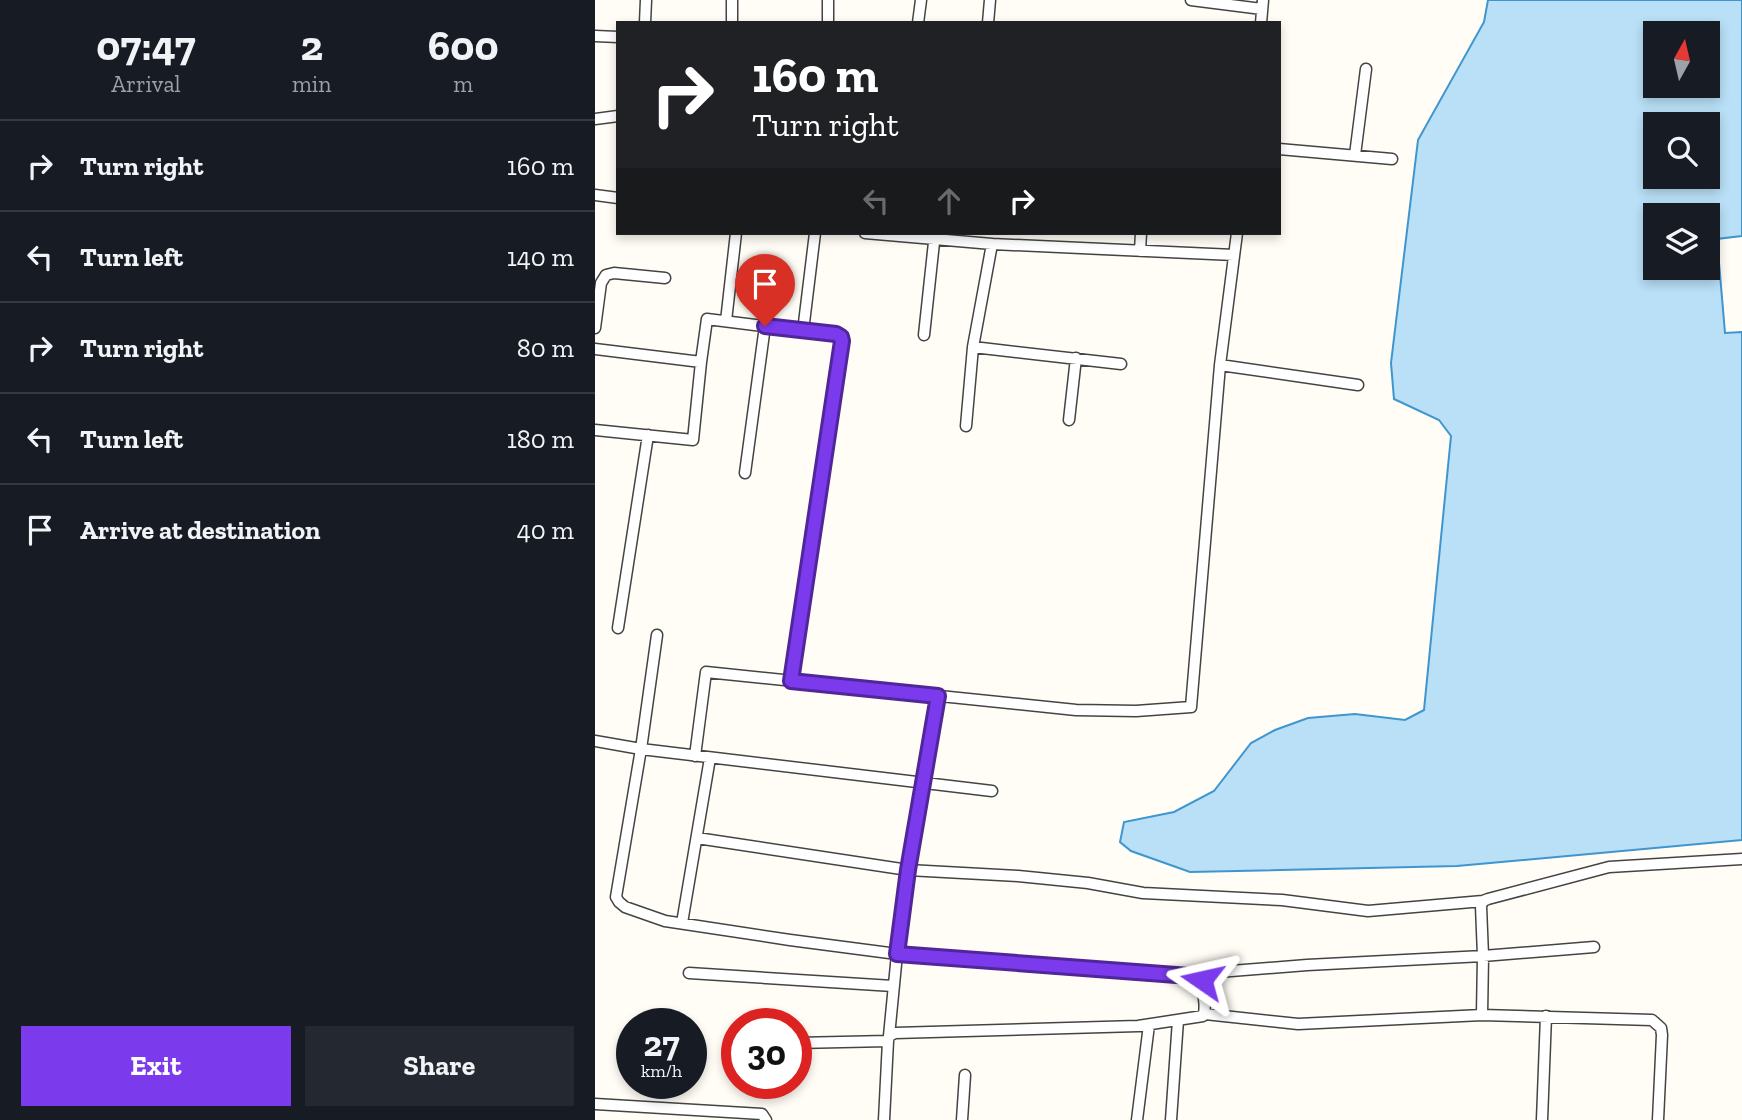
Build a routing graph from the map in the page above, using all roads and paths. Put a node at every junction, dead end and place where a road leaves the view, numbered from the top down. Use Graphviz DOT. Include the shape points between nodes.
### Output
graph roads {
  1 [pos="646,0"];
  2 [pos="732,0"];
  3 [pos="828,0"];
  4 [pos="921,0"];
  5 [pos="990,0"];
  6 [pos="1191,0"];
  7 [pos="1263,4"];
  8 [pos="645,21"];
  9 [pos="732,21"];
  10 [pos="828,21"];
  11 [pos="918,21"];
  12 [pos="988,21"];
  13 [pos="595,36"];
  14 [pos="616,37"];
  15 [pos="1366,69"];
  16 [pos="616,116"];
  17 [pos="595,119"];
  18 [pos="1281,149"];
  19 [pos="1355,155"];
  20 [pos="1392,159"];
  21 [pos="595,195"];
  22 [pos="616,198"];
  23 [pos="736,235"];
  24 [pos="815,235"];
  25 [pos="916,235"];
  26 [pos="1141,235"];
  27 [pos="1237,235"];
  28 [pos="935,236"];
  29 [pos="992,244"];
  30 [pos="1140,251"];
  31 [pos="1234,255"];
  32 [pos="665,278"];
  33 [pos="726,321"];
  34 [pos="765,326"];
  35 [pos="595,328"];
  36 [pos="803,331"];
  37 [pos="924,334"];
  38 [pos="973,347"];
  39 [pos="595,349"];
  40 [pos="1076,358"];
  41 [pos="701,362"];
  42 [pos="1121,364"];
  43 [pos="1220,365"];
  44 [pos="1358,385"];
  45 [pos="1069,420"];
  46 [pos="966,426"];
  47 [pos="595,430"];
  48 [pos="648,435"];
  49 [pos="745,473"];
  50 [pos="618,628"];
  51 [pos="657,635"];
  52 [pos="791,681"];
  53 [pos="938,696"];
  54 [pos="595,741"];
  55 [pos="641,749"];
  56 [pos="695,756"];
  57 [pos="710,758"];
  58 [pos="922,783"];
  59 [pos="992,791"];
  60 [pos="697,837"];
  61 [pos="1742,859"];
  62 [pos="908,870"];
  63 [pos="1483,901"];
  64 [pos="682,923"];
  65 [pos="1594,947"];
  66 [pos="897,954"];
  67 [pos="1483,956"];
  68 [pos="689,973"];
  69 [pos="1203,977"];
  70 [pos="893,986"];
  71 [pos="1205,1014"];
  72 [pos="1482,1015"];
  73 [pos="1546,1016"];
  74 [pos="1178,1020"];
  75 [pos="1149,1025"];
  76 [pos="888,1039"];
  77 [pos="812,1042"];
  78 [pos="965,1075"];
  79 [pos="595,1104"];
  80 [pos="766,1120"];
  81 [pos="884,1120"];
  82 [pos="962,1120"];
  83 [pos="1137,1120"];
  84 [pos="1171,1120"];
  85 [pos="1542,1120"];
  86 [pos="1658,1120"];
  1 -- 8 [label="street"];
  2 -- 9 [label="street"];
  3 -- 10 [label="street"];
  4 -- 11 [label="street"];
  5 -- 12 [label="street"];
  6 -- 7 [label="street"];
  13 -- 14 [label="street"];
  15 -- 19 [label="street"];
  16 -- 17 [label="street"];
  18 -- 19 [label="street"];
  19 -- 20 [label="street"];
  21 -- 22 [label="street"];
  23 -- 33 [label="street"];
  24 -- 36 [label="street"];
  25 -- 28 [label="street"];
  26 -- 30 [label="street"];
  27 -- 31 [label="street"];
  28 -- 29 [label="street"];
  28 -- 37 [label="street"];
  29 -- 30 [label="street"];
  29 -- 38 [label="street"];
  30 -- 31 [label="street"];
  31 -- 43 [label="street"];
  32 -- 35 [label="street" via="606,275"];
  33 -- 34 [label="street"];
  33 -- 41 [label="street" via="707,319"];
  34 -- 36 [label="street"];
  34 -- 49 [label="street"];
  36 -- 52 [label="street" via="836,334 842,341"];
  38 -- 40 [label="street"];
  38 -- 46 [label="street"];
  39 -- 41 [label="street"];
  40 -- 42 [label="street"];
  40 -- 45 [label="street"];
  41 -- 48 [label="street" via="693,440"];
  43 -- 44 [label="street"];
  43 -- 53 [label="street" via="1191,708 1076,710"];
  47 -- 48 [label="street"];
  48 -- 50 [label="street"];
  51 -- 55 [label="street"];
  52 -- 53 [label="street"];
  52 -- 56 [label="street" via="706,672"];
  53 -- 58 [label="street"];
  54 -- 55 [label="street"];
  55 -- 56 [label="street"];
  55 -- 64 [label="street" via="616,897 625,907"];
  56 -- 57 [label="street"];
  57 -- 58 [label="street"];
  57 -- 60 [label="street"];
  58 -- 59 [label="street"];
  58 -- 62 [label="street"];
  60 -- 62 [label="street"];
  60 -- 64 [label="street"];
  61 -- 63 [label="street" via="1609,867"];
  62 -- 63 [label="street" via="1041,878 1143,893 1282,900 1368,911"];
  62 -- 66 [label="street"];
  63 -- 67 [label="street"];
  64 -- 66 [label="street"];
  65 -- 67 [label="street"];
  66 -- 69 [label="street"];
  66 -- 70 [label="street"];
  67 -- 69 [label="street" via="1307,965"];
  67 -- 72 [label="street"];
  68 -- 70 [label="street"];
  69 -- 71 [label="street"];
  70 -- 76 [label="street"];
  71 -- 72 [label="street" via="1298,1024"];
  71 -- 74 [label="street"];
  72 -- 73 [label="street"];
  73 -- 85 [label="street"];
  73 -- 86 [label="street" via="1657,1023 1662,1035"];
  74 -- 75 [label="street"];
  74 -- 84 [label="street"];
  75 -- 76 [label="street" via="895,1033"];
  75 -- 83 [label="street"];
  76 -- 77 [label="street"];
  76 -- 81 [label="street"];
  78 -- 82 [label="street"];
  79 -- 80 [label="street" via="762,1114"];
}
